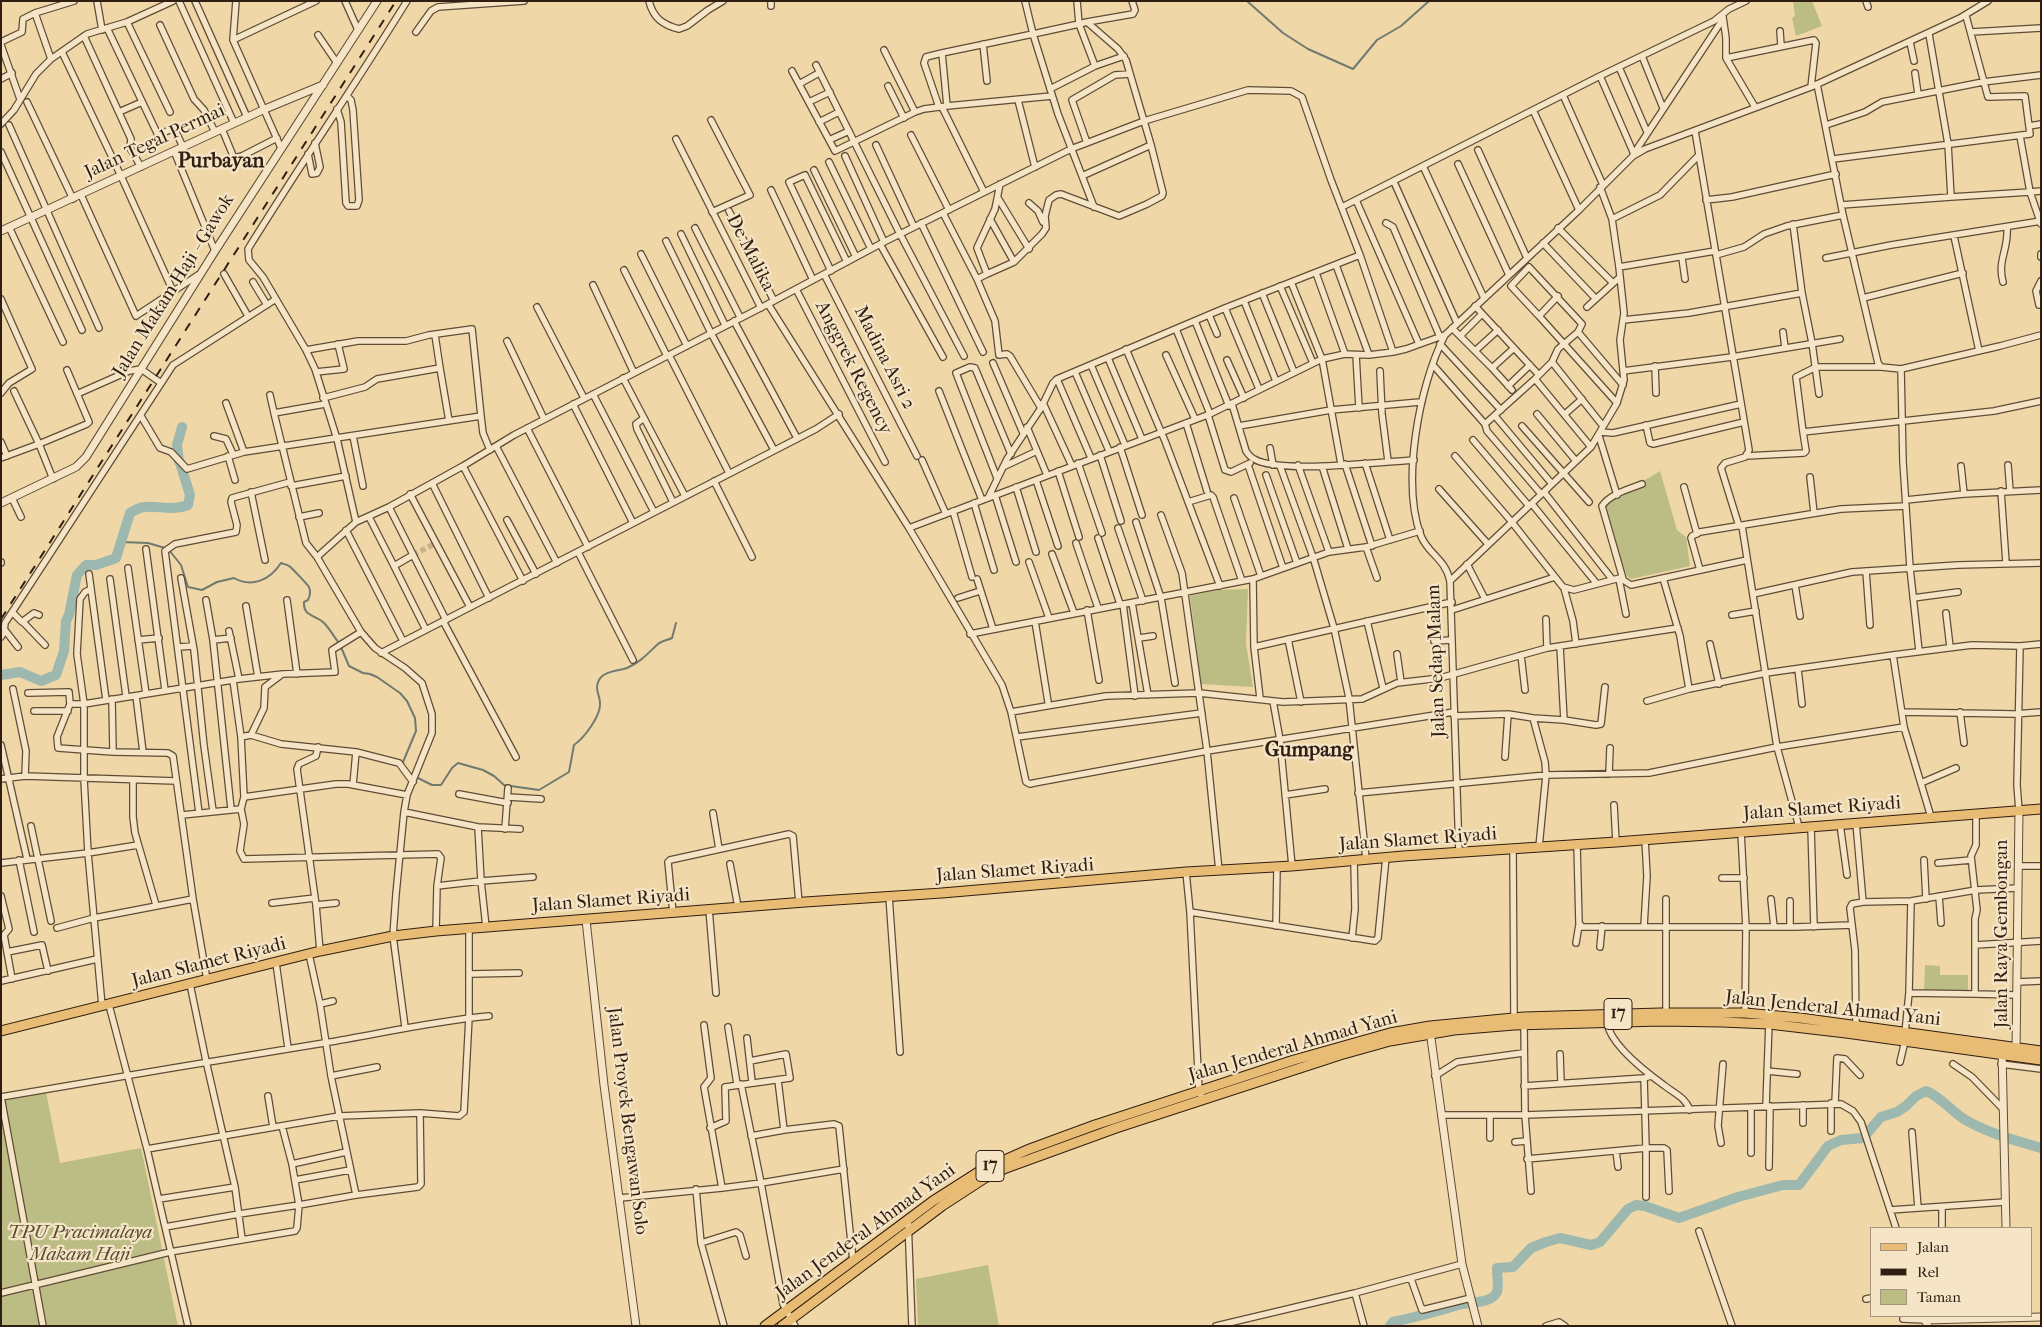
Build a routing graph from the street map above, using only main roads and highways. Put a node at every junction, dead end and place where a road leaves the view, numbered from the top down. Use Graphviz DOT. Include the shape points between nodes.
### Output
graph roads {
  1 [pos="2041,809"];
  2 [pos="1769,1020"];
  3 [pos="1519,1021"];
  4 [pos="1430,1030"];
  5 [pos="1,1031"];
  6 [pos="1905,1037"];
  7 [pos="2041,1051"];
  8 [pos="2016,1052"];
  9 [pos="2041,1060"];
  10 [pos="793,1322"];
  11 [pos="765,1326"];
  12 [pos="782,1326"];
  1 -- 5 [label="main road, Jalan Slamet Riyadi" via="436,931 320,951"];
  2 -- 3 [label="main road, Jalan Jenderal Ahmad Yani / 17" via="1744,1024"];
  2 -- 3 [label="main road, Jalan Jenderal Ahmad Yani / 17" via="1745,1013 1666,1013"];
  2 -- 6 [label="main road, Jalan Jenderal Ahmad Yani / 17"];
  2 -- 6 [label="main road, Jalan Jenderal Ahmad Yani / 17" via="1856,1026"];
  3 -- 4 [label="main road, Jalan Jenderal Ahmad Yani / 17"];
  4 -- 10 [label="main road, Jalan Jenderal Ahmad Yani / 17" via="1340,1055 1116,1128 1006,1168 958,1195 908,1231"];
  4 -- 11 [label="main road, Jalan Jenderal Ahmad Yani / 17" via="1390,1033 1344,1045 1087,1128 1013,1156 961,1182"];
  6 -- 8 [label="main road, Jalan Jenderal Ahmad Yani / 17" via="2002,1055"];
  7 -- 8 [label="main road, Jalan Jenderal Ahmad Yani / 17"];
  8 -- 9 [label="main road, Jalan Jenderal Ahmad Yani / 17"];
  10 -- 12 [label="main road, Jalan Jenderal Ahmad Yani / 17"];
}
